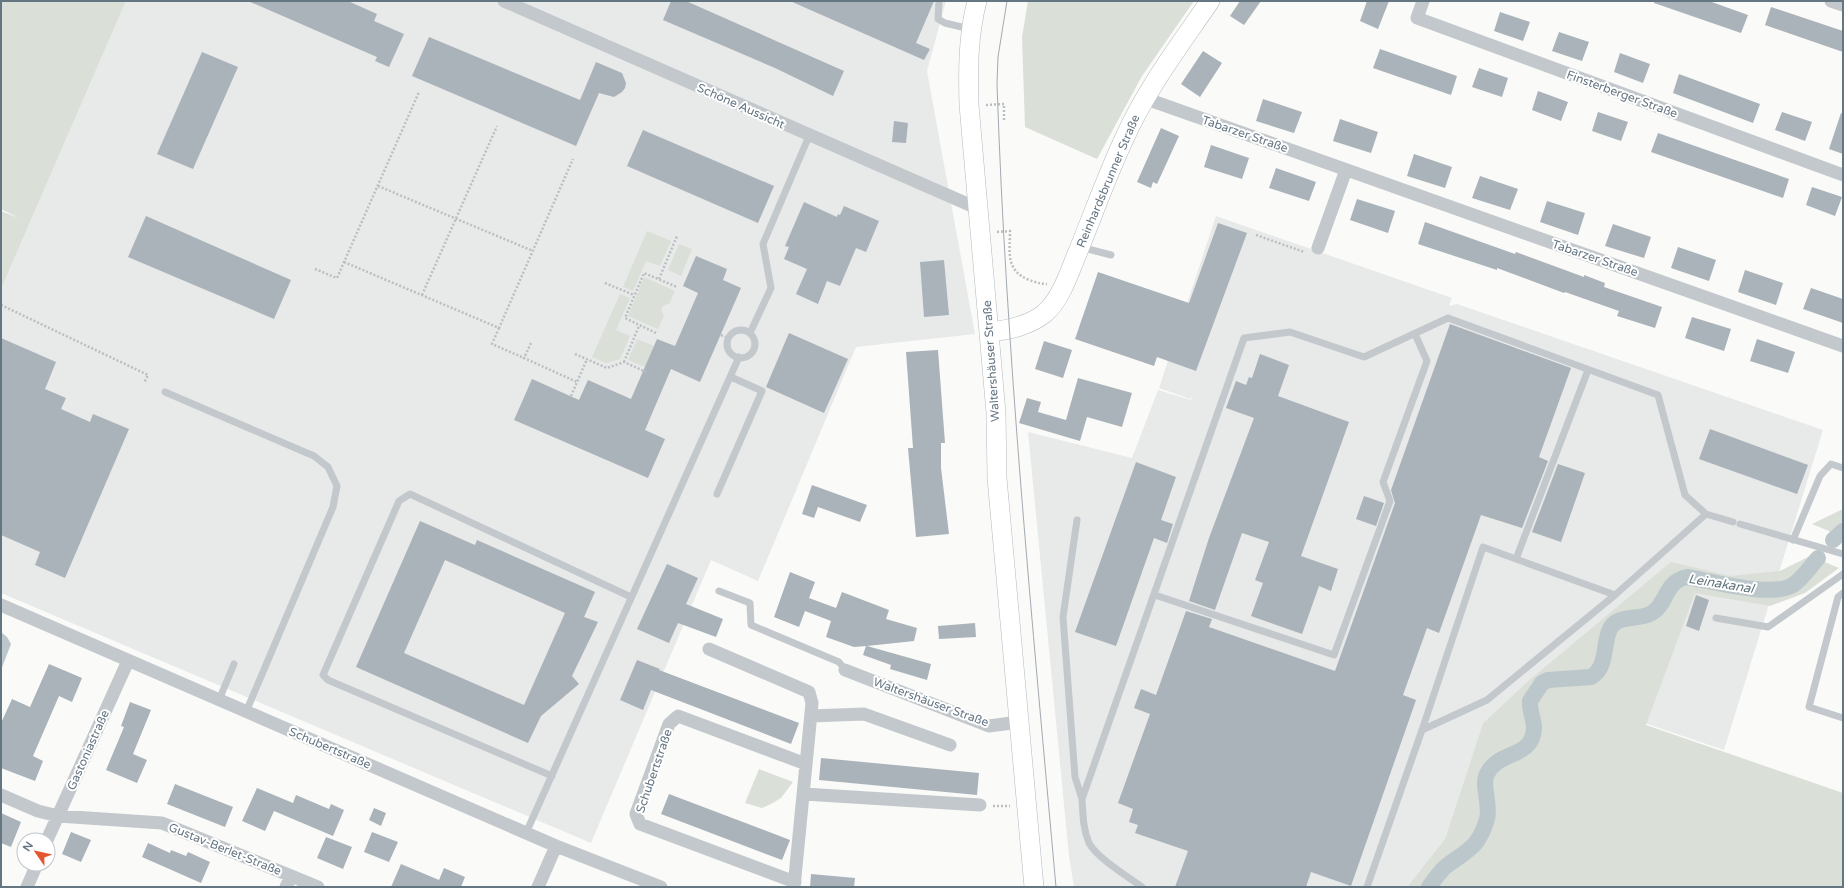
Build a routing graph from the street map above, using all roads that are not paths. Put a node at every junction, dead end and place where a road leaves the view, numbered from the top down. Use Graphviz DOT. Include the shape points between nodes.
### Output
graph roads {
  1 [pos="504,1"];
  2 [pos="939,1"];
  3 [pos="977,1"];
  4 [pos="1210,1"];
  5 [pos="1423,1"];
  6 [pos="1831,1"];
  7 [pos="1843,5"];
  8 [pos="970,30"];
  9 [pos="1144,98"];
  10 [pos="810,136"];
  11 [pos="1346,170"];
  12 [pos="1843,175"];
  13 [pos="979,209"];
  14 [pos="1080,247"];
  15 [pos="1318,248"];
  16 [pos="1111,255"];
  17 [pos="989,332"];
  18 [pos="750,333"];
  19 [pos="1415,334"];
  20 [pos="1843,346"];
  21 [pos="739,357"];
  22 [pos="1588,370"];
  23 [pos="730,377"];
  24 [pos="165,392"];
  25 [pos="1843,468"];
  26 [pos="717,494"];
  27 [pos="1706,514"];
  28 [pos="1077,520"];
  29 [pos="1793,540"];
  30 [pos="1843,554"];
  31 [pos="1516,559"];
  32 [pos="1843,574"];
  33 [pos="719,592"];
  34 [pos="1843,593"];
  35 [pos="1155,595"];
  36 [pos="1615,595"];
  37 [pos="632,597"];
  38 [pos="1,605"];
  39 [pos="1716,618"];
  40 [pos="709,649"];
  41 [pos="128,660"];
  42 [pos="234,664"];
  43 [pos="845,670"];
  44 [pos="219,700"];
  45 [pos="246,712"];
  46 [pos="811,716"];
  47 [pos="1843,718"];
  48 [pos="1019,722"];
  49 [pos="1422,730"];
  50 [pos="950,744"];
  51 [pos="806,764"];
  52 [pos="552,776"];
  53 [pos="804,794"];
  54 [pos="1,795"];
  55 [pos="1082,800"];
  56 [pos="980,805"];
  57 [pos="58,816"];
  58 [pos="51,832"];
  59 [pos="526,833"];
  60 [pos="556,846"];
  61 [pos="34,872"];
  62 [pos="289,881"];
  63 [pos="795,885"];
  64 [pos="27,887"];
  65 [pos="318,887"];
  66 [pos="538,887"];
  67 [pos="661,887"];
  68 [pos="1034,887"];
  69 [pos="1142,887"];
  70 [pos="1367,887"];
  1 -- 10 [label="street, Schöne Aussicht"];
  2 -- 8 [label="lane" via="938,19"];
  3 -- 8 [label="main road, Waltershäuser Straße"];
  4 -- 9 [label="main road, Reinhardsbrunner Straße"];
  5 -- 12 [label="street, Finsterberger Straße" via="1417,18"];
  6 -- 7 [label="street"];
  8 -- 13 [label="main road, Waltershäuser Straße" via="969,105"];
  9 -- 11 [label="street, Tabarzer Straße"];
  9 -- 14 [label="main road, Reinhardsbrunner Straße" via="1125,136"];
  10 -- 13 [label="street, Schöne Aussicht"];
  10 -- 18 [label="lane" via="763,244 771,288"];
  11 -- 15 [label="street"];
  11 -- 20 [label="street, Tabarzer Straße"];
  13 -- 17 [label="main road, Waltershäuser Straße"];
  14 -- 16 [label="lane"];
  14 -- 17 [label="main road, Reinhardsbrunner Straße" via="1062,288 1045,312 1026,324 1009,330"];
  17 -- 48 [label="main road, Waltershäuser Straße" via="996,413 997,478"];
  18 -- 21 [label="lane" via="755,346 744,358"];
  18 -- 21 [label="lane" via="741,330 728,338 730,353"];
  19 -- 22 [label="lane" via="1448,318"];
  19 -- 35 [label="lane" via="1364,357 1290,332 1244,338"];
  19 -- 35 [label="lane" via="1427,361 1384,482 1390,501 1334,655"];
  21 -- 23 [label="lane"];
  22 -- 27 [label="lane" via="1658,395 1685,495"];
  22 -- 31 [label="lane"];
  23 -- 26 [label="lane" via="762,391"];
  23 -- 37 [label="lane"];
  24 -- 45 [label="lane" via="314,456 328,467 337,486 333,507"];
  25 -- 29 [label="lane" via="1831,464 1820,476"];
  27 -- 29 [label="lane"];
  27 -- 36 [label="lane"];
  28 -- 55 [label="lane" via="1063,618 1075,777"];
  29 -- 30 [label="lane"];
  31 -- 36 [label="lane"];
  31 -- 49 [label="lane" via="1483,547"];
  32 -- 39 [label="lane" via="1768,627"];
  33 -- 43 [label="lane" via="750,603 751,625 839,662"];
  34 -- 47 [label="lane" via="1838,597 1809,708"];
  35 -- 55 [label="lane"];
  36 -- 49 [label="lane" via="1487,700"];
  37 -- 52 [label="lane"];
  37 -- 52 [label="lane" via="410,494 399,501 323,675 328,680"];
  38 -- 41 [label="street, Schubertstraße"];
  40 -- 46 [label="street, Schubertstraße" via="809,692 812,703"];
  41 -- 44 [label="street, Schubertstraße"];
  41 -- 57 [label="street, Gastoniastraße"];
  42 -- 44 [label="lane"];
  43 -- 48 [label="street, Waltershäuser Straße" via="989,726"];
  44 -- 45 [label="street, Schubertstraße"];
  45 -- 59 [label="street, Schubertstraße"];
  46 -- 50 [label="street" via="864,714"];
  46 -- 51 [label="street, Schubertstraße"];
  48 -- 68 [label="main road, Waltershäuser Straße"];
  49 -- 70 [label="lane"];
  51 -- 53 [label="street, Schubertstraße"];
  51 -- 63 [label="street, Schubertstraße" via="678,716 670,724 636,814 640,824"];
  52 -- 59 [label="lane"];
  53 -- 56 [label="street"];
  53 -- 63 [label="street, Schubertstraße"];
  54 -- 57 [label="street, Gustav-Berlet-Straße" via="38,811"];
  55 -- 69 [label="lane" via="1083,824 1090,844 1110,864"];
  57 -- 58 [label="street, Gastoniastraße"];
  57 -- 62 [label="street, Gustav-Berlet-Straße" via="162,823"];
  59 -- 60 [label="street, Schubertstraße"];
  60 -- 66 [label="street"];
  60 -- 67 [label="street, Schubertstraße"];
  61 -- 64 [label="street"];
  62 -- 65 [label="street, Gustav-Berlet-Straße"];
}
